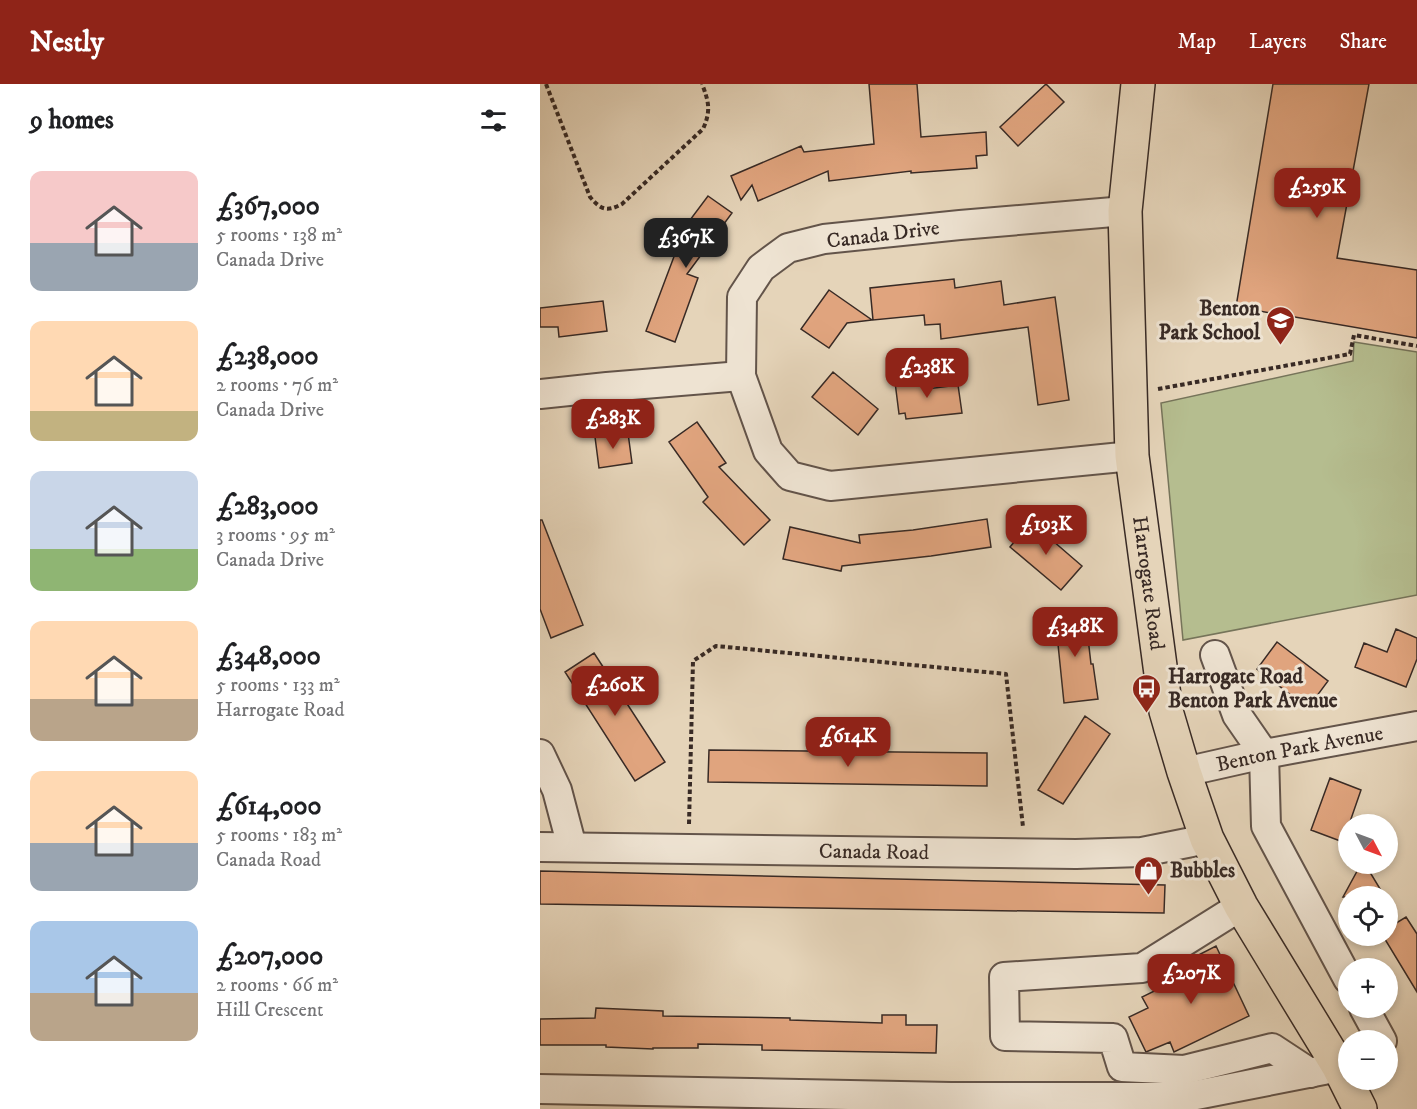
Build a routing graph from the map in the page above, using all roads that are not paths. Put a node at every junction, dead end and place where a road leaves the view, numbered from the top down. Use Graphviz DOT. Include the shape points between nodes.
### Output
graph roads {
  1 [pos="1138,84"];
  2 [pos="1125,211"];
  3 [pos="741,376"];
  4 [pos="540,394"];
  5 [pos="1132,456"];
  6 [pos="1215,655"];
  7 [pos="1417,726"];
  8 [pos="540,754"];
  9 [pos="1264,754"];
  10 [pos="1184,772"];
  11 [pos="1207,839"];
  12 [pos="540,847"];
  13 [pos="572,847"];
  14 [pos="1242,906"];
  15 [pos="1338,960"];
  16 [pos="1325,1070"];
  17 [pos="540,1089"];
  18 [pos="951,1103"];
  19 [pos="1186,1103"];
  20 [pos="1360,1109"];
  1 -- 2 [label="main road, Harrogate Road"];
  2 -- 3 [label="street, Canada Drive" via="824,239 788,248 761,268 742,297"];
  2 -- 5 [label="main road, Harrogate Road"];
  3 -- 4 [label="street"];
  3 -- 5 [label="street, Canada Drive" via="768,451 790,476 830,486"];
  5 -- 10 [label="main road, Harrogate Road" via="1166,711"];
  6 -- 9 [label="street" via="1236,715"];
  7 -- 9 [label="street, Benton Park Avenue"];
  8 -- 13 [label="street" via="557,790"];
  9 -- 10 [label="street, Benton Park Avenue"];
  9 -- 15 [label="street" via="1266,826"];
  10 -- 11 [label="main road, Harrogate Road"];
  11 -- 13 [label="street, Canada Road" via="1142,852 1026,854"];
  11 -- 14 [label="main road, Harrogate Road"];
  12 -- 13 [label="street, Canada Road"];
  14 -- 16 [label="main road, Harrogate Road"];
  14 -- 16 [label="street" via="1142,968 1004,977 1005,1036 1113,1038 1122,1067 1184,1070 1272,1048"];
  16 -- 19 [label="street"];
  16 -- 20 [label="main road, Harrogate Road"];
  17 -- 18 [label="street"];
  18 -- 19 [label="street"];
}
